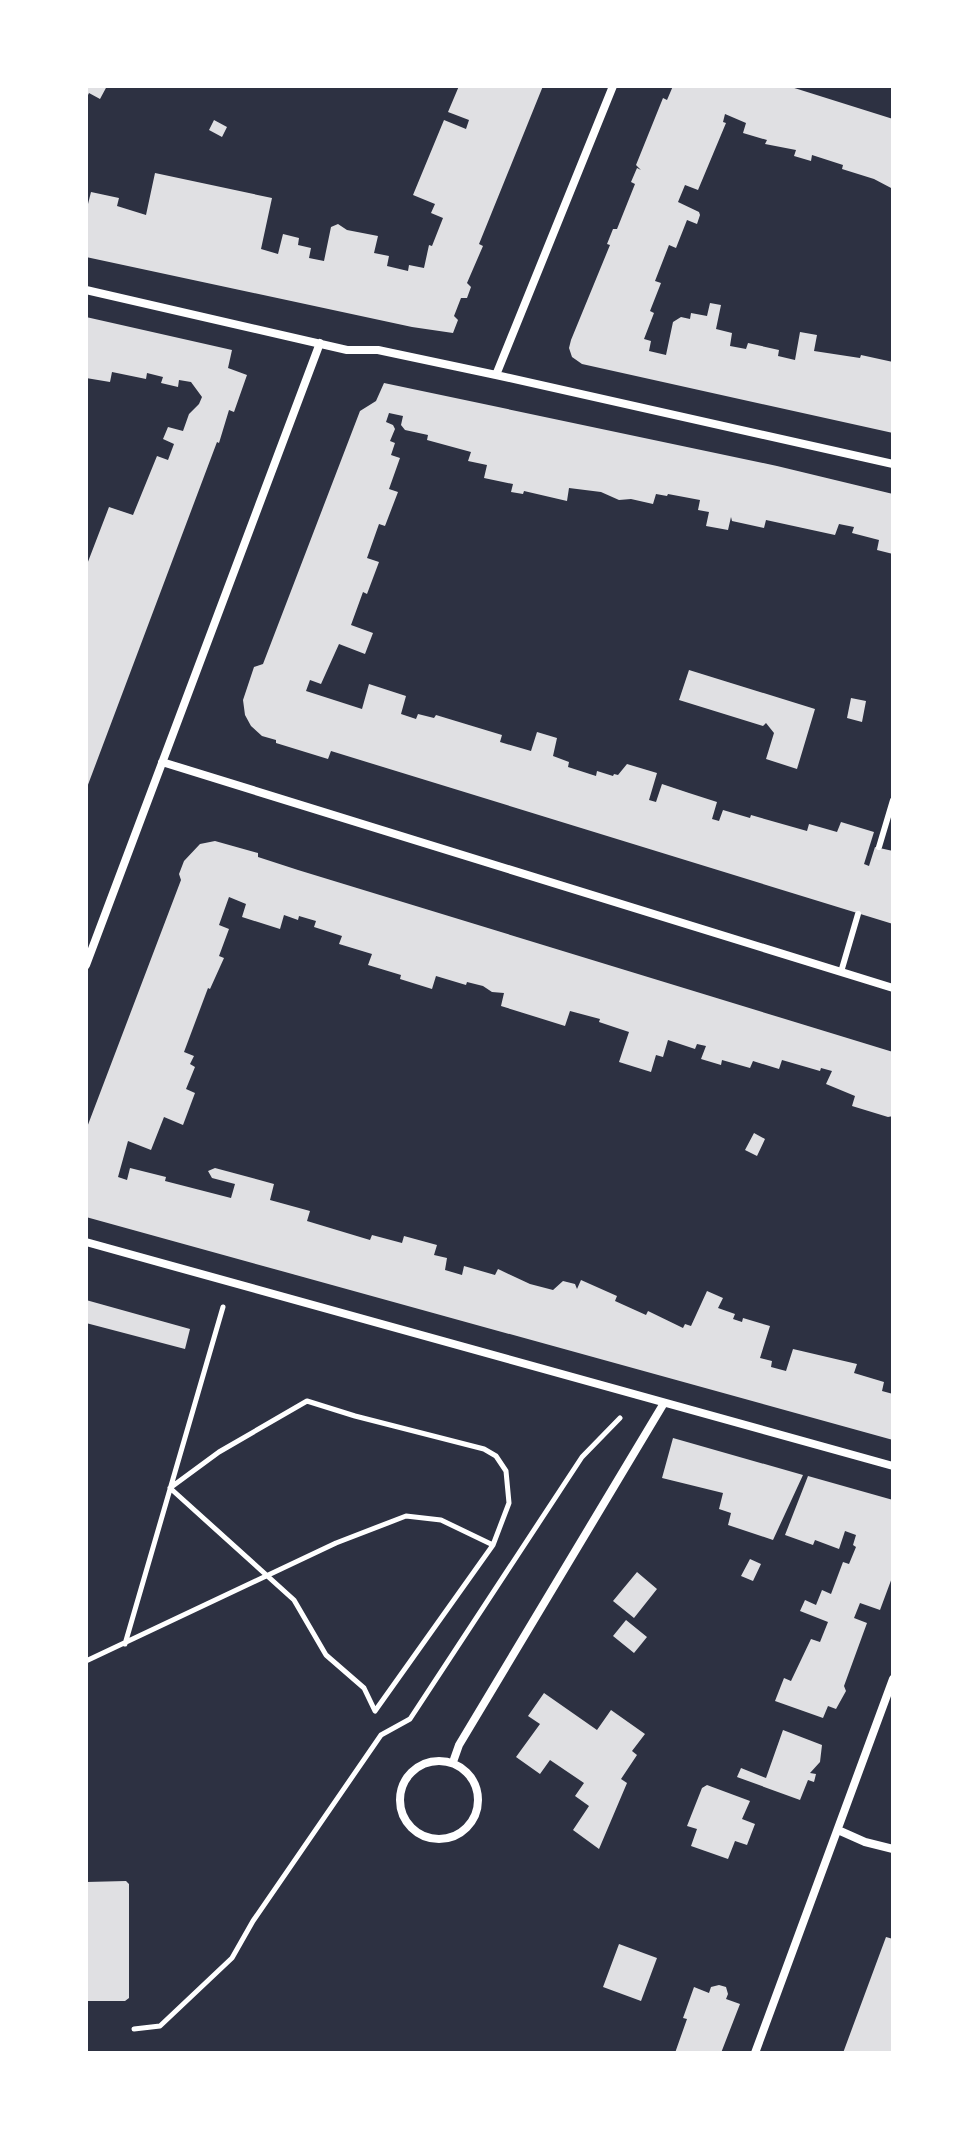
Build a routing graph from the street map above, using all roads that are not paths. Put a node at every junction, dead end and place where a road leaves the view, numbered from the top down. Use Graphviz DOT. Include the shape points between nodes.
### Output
graph roads {
  1 [pos="613,86"];
  2 [pos="86,290"];
  3 [pos="320,343"];
  4 [pos="496,375"];
  5 [pos="893,464"];
  6 [pos="162,762"];
  7 [pos="893,800"];
  8 [pos="879,847"];
  9 [pos="858,914"];
  10 [pos="86,965"];
  11 [pos="841,972"];
  12 [pos="893,988"];
  13 [pos="86,1242"];
  14 [pos="664,1403"];
  15 [pos="893,1466"];
  16 [pos="893,1679"];
  17 [pos="453,1762"];
  18 [pos="838,1830"];
  19 [pos="893,1849"];
  20 [pos="755,2053"];
  1 -- 4 [label="street"];
  2 -- 3 [label="street"];
  3 -- 4 [label="street"];
  3 -- 6 [label="street"];
  4 -- 5 [label="street"];
  6 -- 10 [label="street"];
  6 -- 11 [label="street"];
  7 -- 8 [label="lane"];
  9 -- 11 [label="lane"];
  11 -- 12 [label="street"];
  13 -- 14 [label="street"];
  14 -- 15 [label="street"];
  14 -- 17 [label="street"];
  16 -- 18 [label="street"];
  17 -- 17 [label="street" via="440,1760 416,1768 401,1788 402,1813 418,1834 430,1839 456,1836 467,1828 479,1805 473,1779"];
  18 -- 19 [label="street"];
  18 -- 20 [label="street"];
}
